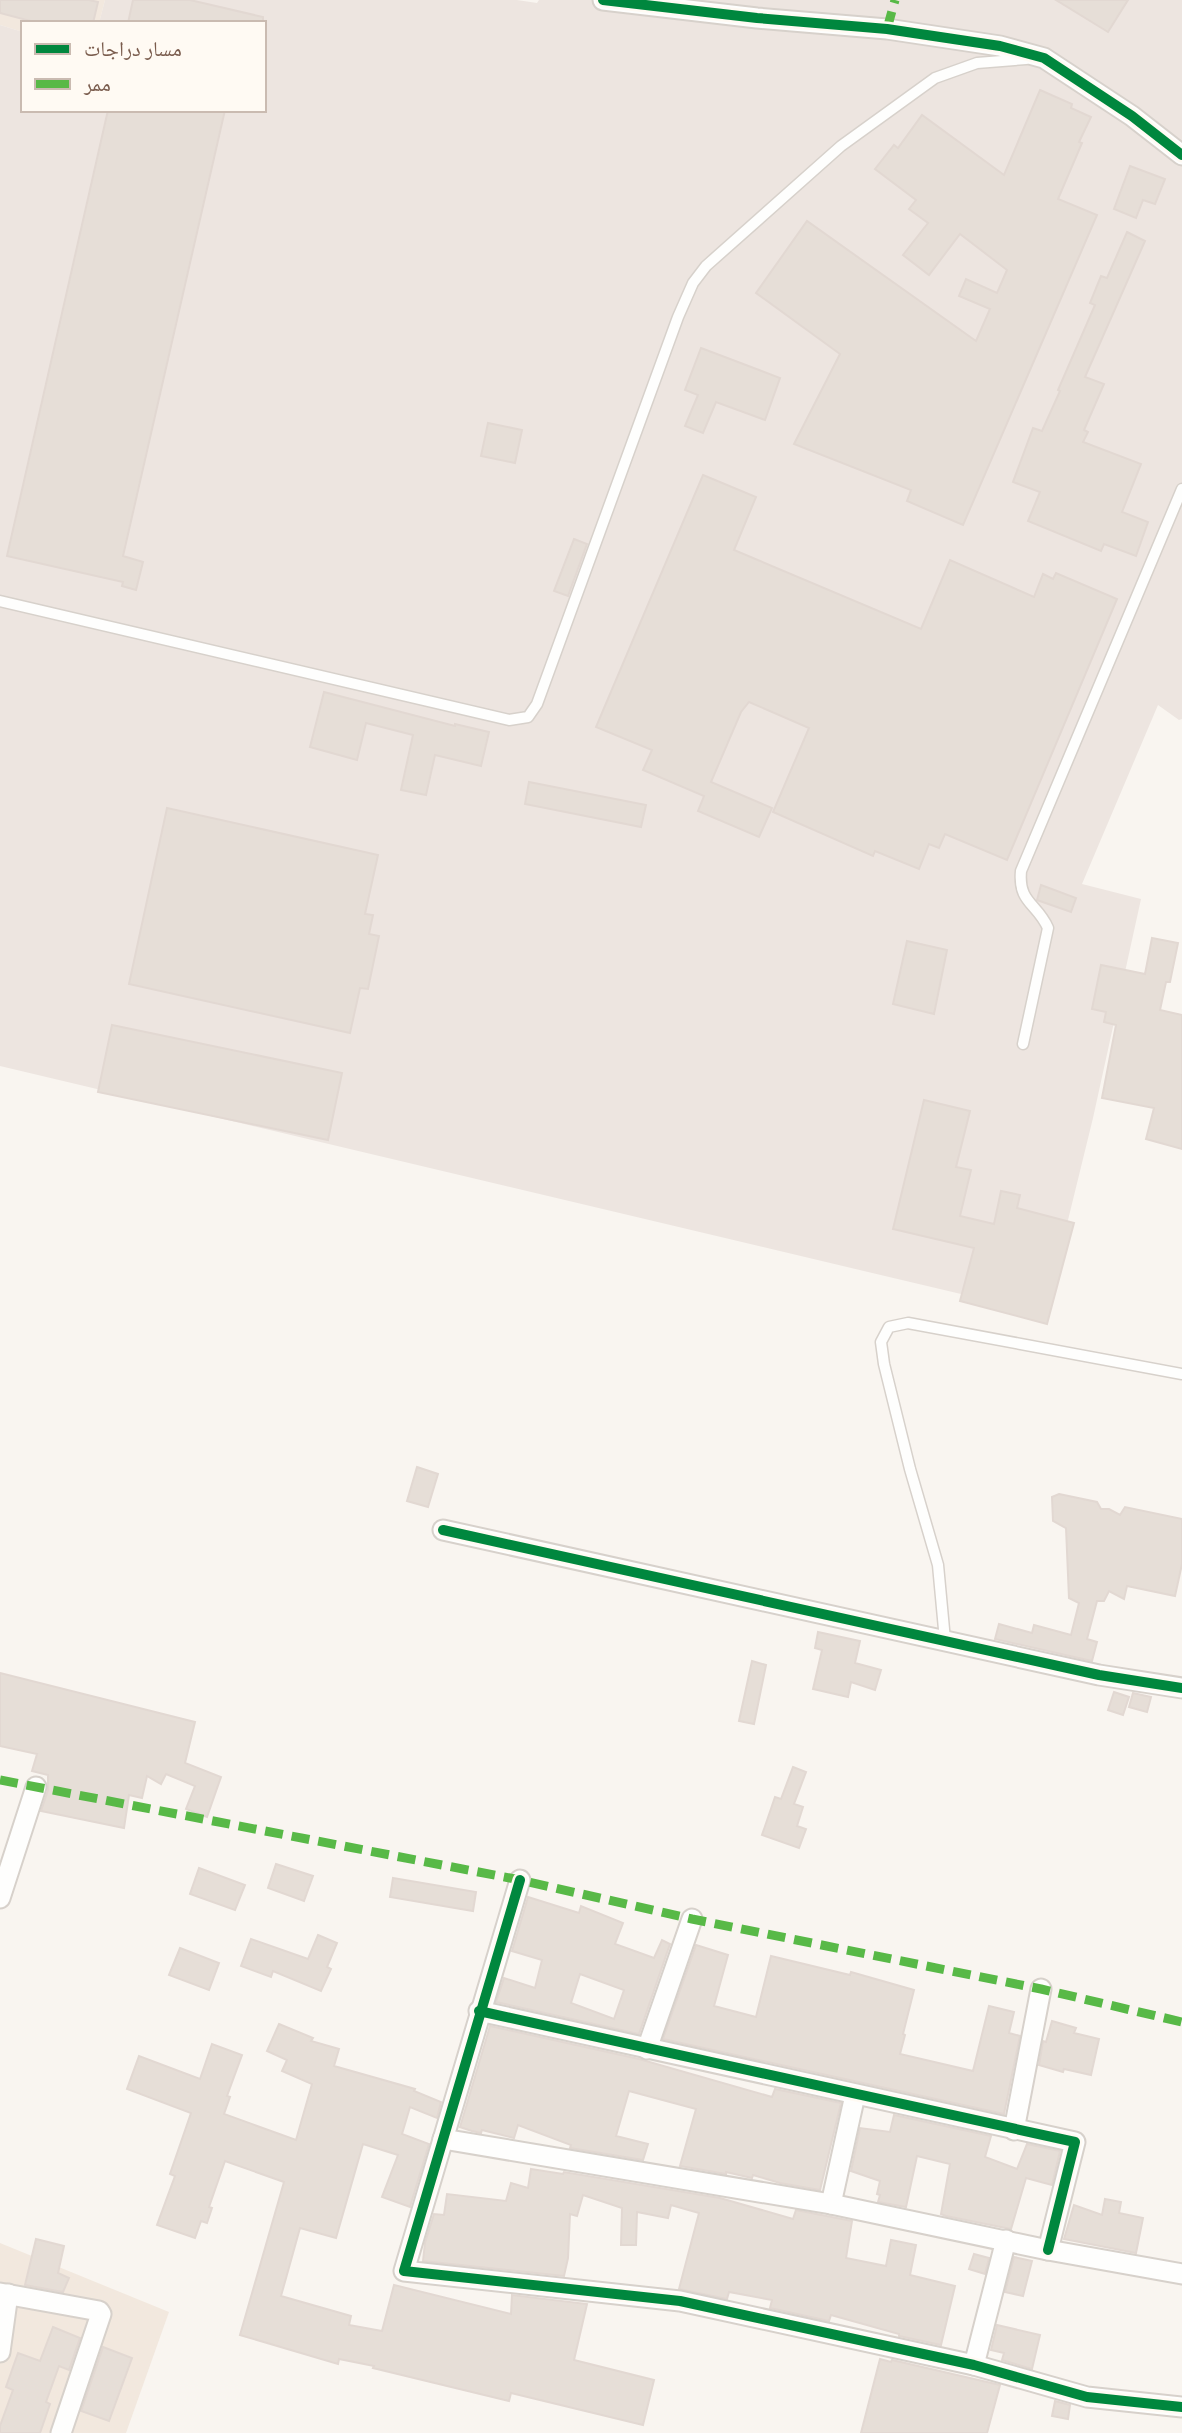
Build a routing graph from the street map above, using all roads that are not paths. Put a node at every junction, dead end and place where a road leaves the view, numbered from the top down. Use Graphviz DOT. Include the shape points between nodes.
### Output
graph roads {
  1 [pos="603,0"];
  2 [pos="1044,58"];
  3 [pos="1182,155"];
  4 [pos="1182,489"];
  5 [pos="0,601"];
  6 [pos="1023,1044"];
  7 [pos="1182,1374"];
  8 [pos="443,1530"];
  9 [pos="945,1640"];
  10 [pos="1182,1688"];
  11 [pos="36,1787"];
  12 [pos="520,1880"];
  13 [pos="0,1898"];
  14 [pos="692,1919"];
  15 [pos="1041,1989"];
  16 [pos="479,2011"];
  17 [pos="648,2049"];
  18 [pos="856,2095"];
  19 [pos="1014,2130"];
  20 [pos="443,2138"];
  21 [pos="831,2204"];
  22 [pos="1006,2240"];
  23 [pos="1048,2250"];
  24 [pos="1182,2274"];
  25 [pos="4,2293"];
  26 [pos="0,2352"];
  27 [pos="974,2365"];
  28 [pos="1182,2407"];
  29 [pos="61,2433"];
  1 -- 2 [label="street" via="887,29 1000,46"];
  2 -- 3 [label="street"];
  2 -- 5 [label="lane" via="978,63 935,78 841,146 706,266 678,317 537,704 528,717 509,720"];
  4 -- 6 [label="lane" via="1021,871 1020,887 1048,928"];
  7 -- 9 [label="lane" via="908,1323 889,1327 881,1342 884,1364 938,1565"];
  8 -- 9 [label="street"];
  9 -- 10 [label="street" via="1099,1675"];
  11 -- 13 [label="street"];
  12 -- 16 [label="street"];
  14 -- 17 [label="street"];
  15 -- 19 [label="street"];
  16 -- 17 [label="street"];
  16 -- 20 [label="street"];
  17 -- 18 [label="street"];
  18 -- 19 [label="street"];
  18 -- 21 [label="street"];
  19 -- 23 [label="street" via="1075,2141"];
  20 -- 21 [label="street"];
  20 -- 27 [label="street" via="404,2271 680,2301"];
  21 -- 22 [label="street"];
  22 -- 23 [label="street"];
  22 -- 27 [label="street"];
  23 -- 24 [label="street"];
  25 -- 26 [label="street"];
  25 -- 29 [label="street" via="102,2314"];
  27 -- 28 [label="street" via="1087,2397"];
}
